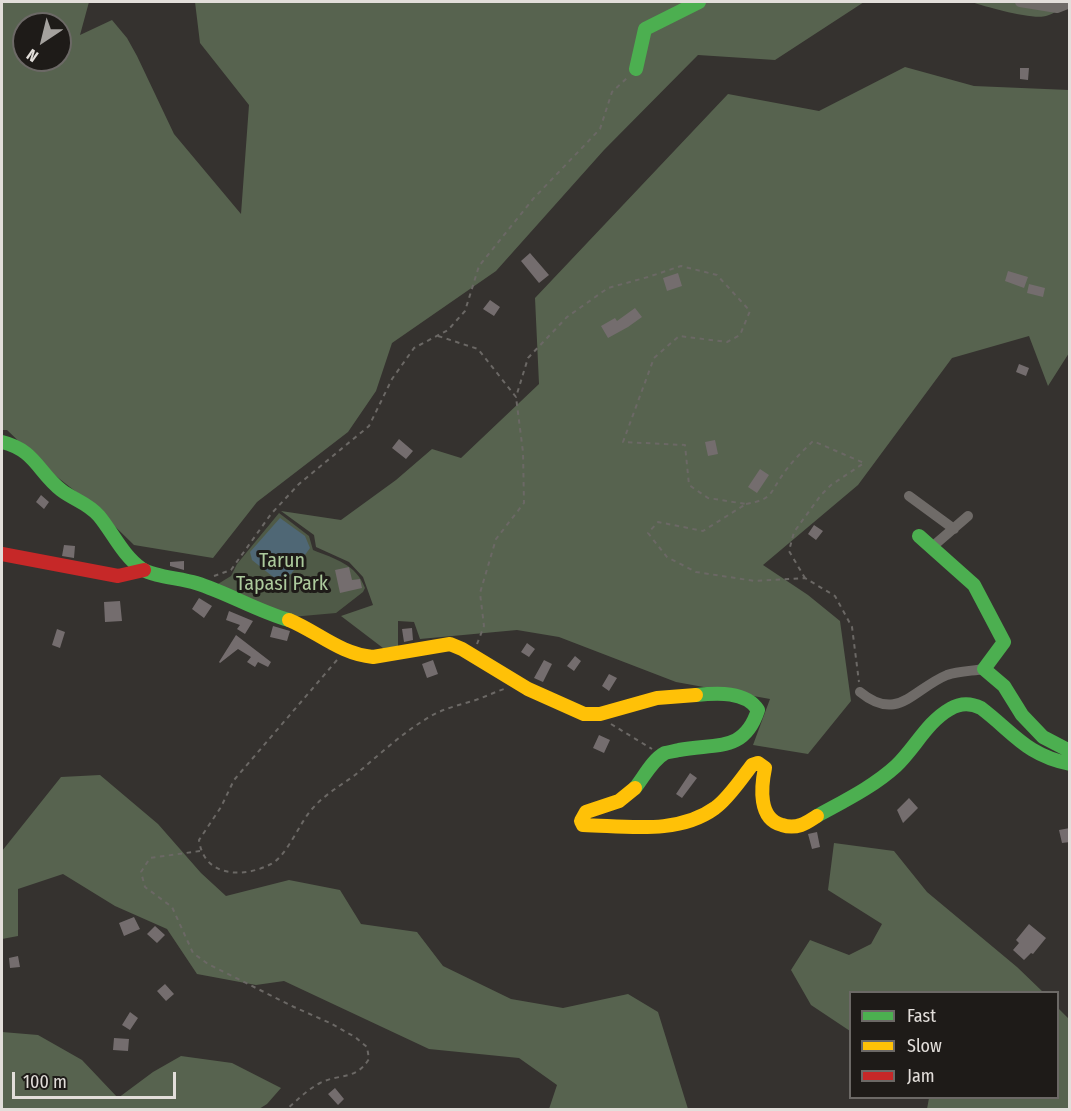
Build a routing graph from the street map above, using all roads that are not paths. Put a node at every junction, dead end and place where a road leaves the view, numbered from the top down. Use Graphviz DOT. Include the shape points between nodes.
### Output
graph roads {
  1 [pos="699,2"];
  2 [pos="1020,2"];
  3 [pos="1070,3"];
  4 [pos="636,69"];
  5 [pos="2,442"];
  6 [pos="909,496"];
  7 [pos="968,516"];
  8 [pos="954,529"];
  9 [pos="919,536"];
  10 [pos="932,548"];
  11 [pos="2,554"];
  12 [pos="144,570"];
  13 [pos="984,669"];
  14 [pos="860,692"];
  15 [pos="1070,751"];
  16 [pos="1070,764"];
  1 -- 4 [label="main road" via="645,29"];
  2 -- 3 [label="street" via="1057,8"];
  5 -- 12 [label="main road" via="25,451 61,490 88,505 127,555"];
  6 -- 8 [label="street"];
  7 -- 8 [label="street"];
  8 -- 10 [label="street"];
  9 -- 10 [label="main road"];
  10 -- 13 [label="main road" via="974,585 1004,642"];
  11 -- 12 [label="main road" via="118,576"];
  12 -- 16 [label="main road" via="197,583 292,621 361,656 450,644 528,690 584,714 600,714 657,698 710,694 753,702 758,710 753,725 740,738 723,746 685,748 663,754 620,801 583,813 581,823 587,826 670,827 703,815 717,807 752,765 758,763 765,768 761,786 765,810 781,825 799,826 896,766 934,722 962,703 975,705 1032,752"];
  13 -- 14 [label="street" via="948,675 900,704 873,702"];
  13 -- 15 [label="main road" via="1004,686 1022,715 1043,736"];
}
